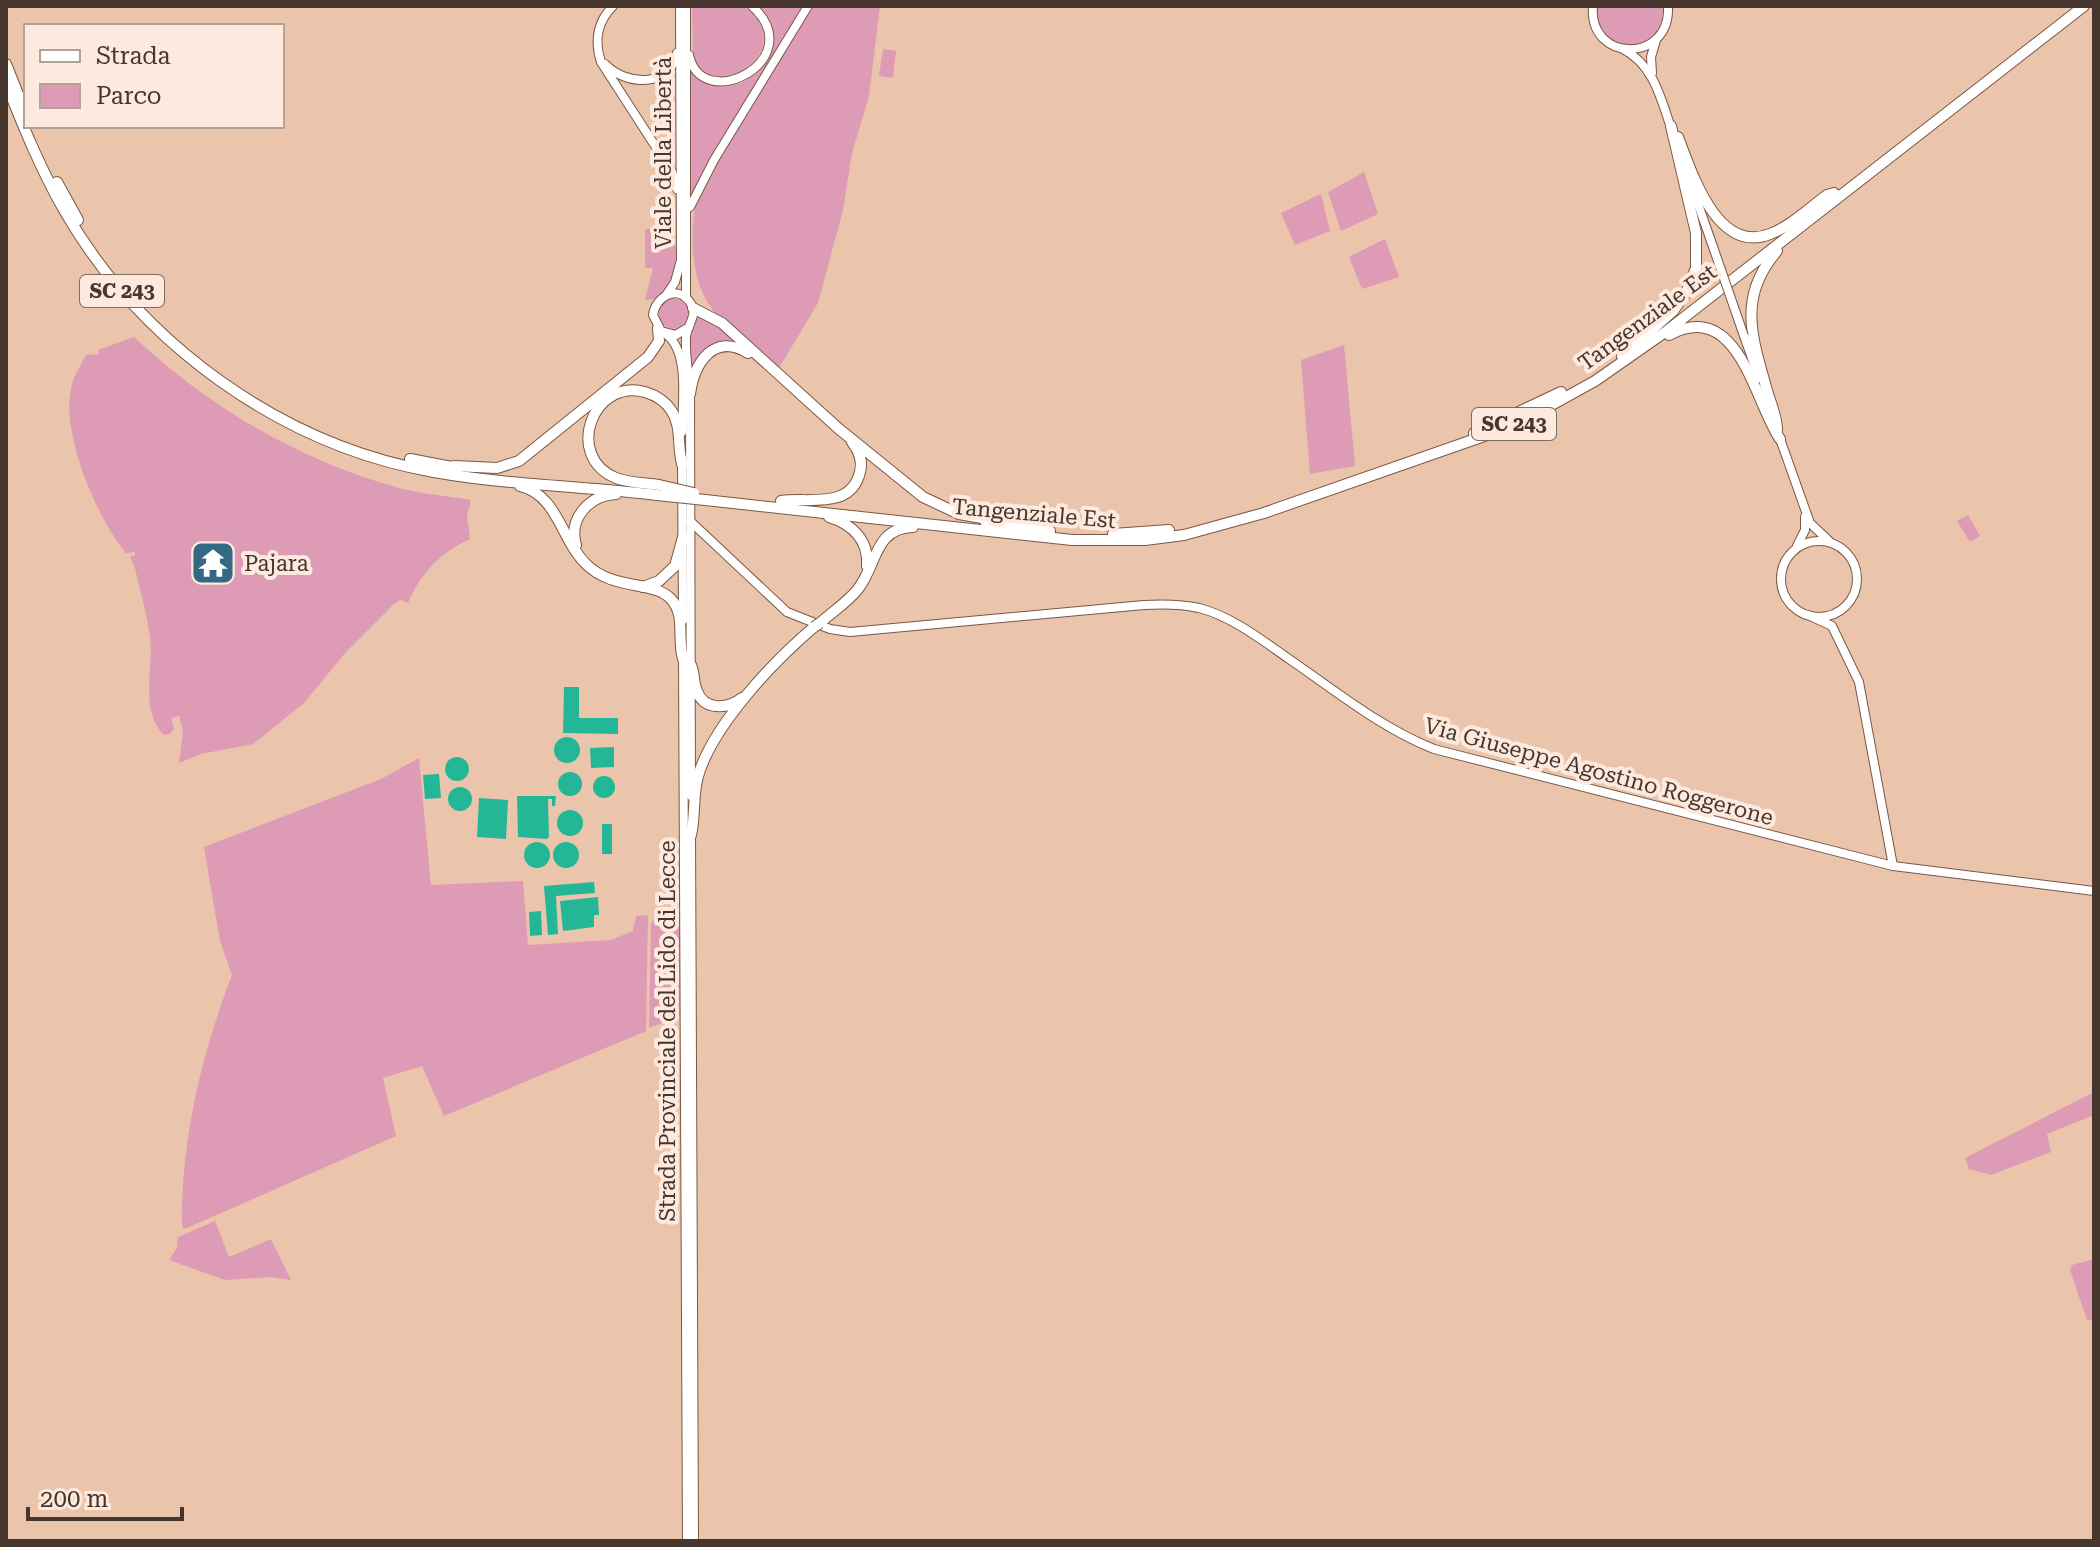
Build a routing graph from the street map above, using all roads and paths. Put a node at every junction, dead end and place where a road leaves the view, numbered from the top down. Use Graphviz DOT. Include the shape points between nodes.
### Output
graph roads {
  1 [pos="613,6"];
  2 [pos="683,6"];
  3 [pos="752,6"];
  4 [pos="808,6"];
  5 [pos="1593,6"];
  6 [pos="1668,6"];
  7 [pos="2073,6"];
  8 [pos="2084,6"];
  9 [pos="1656,40"];
  10 [pos="1623,49"];
  11 [pos="598,54"];
  12 [pos="6,64"];
  13 [pos="1653,78"];
  14 [pos="6,83"];
  15 [pos="24,109"];
  16 [pos="1670,124"];
  17 [pos="24,126"];
  18 [pos="25,128"];
  19 [pos="32,128"];
  20 [pos="1834,193"];
  21 [pos="1829,205"];
  22 [pos="688,228"];
  23 [pos="681,246"];
  24 [pos="666,295"];
  25 [pos="689,303"];
  26 [pos="689,327"];
  27 [pos="661,330"];
  28 [pos="1619,362"];
  29 [pos="770,368"];
  30 [pos="690,394"];
  31 [pos="839,429"];
  32 [pos="1779,435"];
  33 [pos="377,454"];
  34 [pos="408,462"];
  35 [pos="682,464"];
  36 [pos="438,465"];
  37 [pos="468,476"];
  38 [pos="658,492"];
  39 [pos="781,504"];
  40 [pos="1803,505"];
  41 [pos="686,521"];
  42 [pos="954,527"];
  43 [pos="1014,527"];
  44 [pos="683,537"];
  45 [pos="710,541"];
  46 [pos="1830,542"];
  47 [pos="1797,547"];
  48 [pos="690,556"];
  49 [pos="586,564"];
  50 [pos="864,580"];
  51 [pos="641,587"];
  52 [pos="1844,607"];
  53 [pos="1808,615"];
  54 [pos="1838,636"];
  55 [pos="687,662"];
  56 [pos="753,689"];
  57 [pos="691,835"];
  58 [pos="1893,866"];
  59 [pos="2094,891"];
  60 [pos="687,1541"];
  61 [pos="694,1541"];
  1 -- 11 [label="main road" via="598,30"];
  2 -- 3 [label="main road" via="690,62 704,75 733,81 757,68 765,56 767,29"];
  2 -- 11 [label="main road" via="676,59 663,74 640,81 626,78"];
  2 -- 22 [label="main road, Viale della Libertà"];
  2 -- 23 [label="main road, Viale della Libertà"];
  4 -- 22 [label="main road" via="701,184 690,207"];
  5 -- 10 [label="main road" via="1593,22 1604,40"];
  6 -- 9 [label="main road" via="1666,26"];
  7 -- 20 [label="highway, Tangenziale Est / SC 243"];
  8 -- 21 [label="highway, Tangenziale Est / SC 243"];
  9 -- 10 [label="main road" via="1635,50"];
  9 -- 13 [label="main road"];
  10 -- 13 [label="main road" via="1642,61"];
  11 -- 23 [label="main road" via="672,172"];
  12 -- 15 [label="highway"];
  13 -- 16 [label="main road"];
  14 -- 17 [label="highway, SC 243"];
  16 -- 20 [label="highway" via="1714,215 1734,232 1750,237 1770,234"];
  16 -- 28 [label="highway" via="1696,233 1696,268 1673,311"];
  16 -- 32 [label="main road, bridge"];
  18 -- 33 [label="highway, SC 243" via="64,211 112,280 181,351 254,403 312,432"];
  19 -- 33 [label="highway, SC 243" via="98,252 162,325 261,400"];
  20 -- 28 [label="highway, Tangenziale Est / SC 243"];
  21 -- 28 [label="highway, Tangenziale Est / SC 243"];
  21 -- 32 [label="highway" via="1776,252 1754,289 1750,325"];
  22 -- 25 [label="main road, Viale della Libertà"];
  23 -- 24 [label="main road, Viale della Libertà" via="678,275"];
  24 -- 25 [label="main road" via="676,294"];
  24 -- 27 [label="main road, Viale della Libertà" via="654,308"];
  25 -- 26 [label="main road, Viale della Libertà"];
  25 -- 29 [label="highway" via="722,323"];
  26 -- 27 [label="main road" via="676,335"];
  26 -- 30 [label="main road, Viale della Libertà"];
  27 -- 35 [label="main road" via="676,344 681,365"];
  27 -- 36 [label="highway" via="653,352 519,461 497,468"];
  28 -- 32 [label="highway" via="1676,331 1718,333 1737,351"];
  28 -- 42 [label="highway, Tangenziale Est / SC 243" via="1539,412 1490,434 1227,525 1108,541"];
  28 -- 43 [label="highway, Tangenziale Est / SC 243" via="1498,423 1222,519 1107,535"];
  29 -- 30 [label="highway" via="743,350 721,347 700,362"];
  29 -- 31 [label="highway"];
  30 -- 41 [label="main road, Viale della Libertà"];
  31 -- 39 [label="highway" via="860,457 861,470 852,490 830,500"];
  31 -- 43 [label="highway" via="923,497 959,514"];
  32 -- 40 [label="main road"];
  33 -- 34 [label="highway, SC 243"];
  34 -- 36 [label="highway, SC 243"];
  34 -- 37 [label="highway, SC 243"];
  35 -- 38 [label="highway" via="677,422 665,403 631,390 604,400 587,436 595,462 617,478"];
  35 -- 41 [label="main road"];
  36 -- 38 [label="highway, SC 243"];
  37 -- 38 [label="highway, SC 243"];
  37 -- 49 [label="highway" via="535,491"];
  38 -- 39 [label="highway, Tangenziale Est / SC 243, bridge"];
  38 -- 49 [label="highway" via="610,494 588,505 574,530"];
  39 -- 42 [label="highway, Tangenziale Est / SC 243"];
  39 -- 43 [label="highway, Tangenziale Est / SC 243"];
  39 -- 50 [label="highway" via="834,518 854,530 867,554"];
  40 -- 46 [label="main road" via="1813,528"];
  40 -- 47 [label="main road" via="1805,525"];
  41 -- 44 [label="main road, Strada Provinciale del Lido di Lecce"];
  41 -- 45 [label="main road, Via Giuseppe Agostino Roggerone"];
  41 -- 48 [label="main road, Strada Provinciale del Lido di Lecce"];
  42 -- 50 [label="highway" via="892,531 878,546"];
  44 -- 51 [label="highway" via="667,576"];
  44 -- 55 [label="main road, Strada Provinciale del Lido di Lecce"];
  45 -- 48 [label="main road" via="698,544"];
  45 -- 58 [label="main road, Via Giuseppe Agostino Roggerone" via="787,612 841,632 1144,605 1201,608 1268,644 1386,725 1434,749"];
  46 -- 47 [label="main road"];
  46 -- 52 [label="main road" via="1841,547 1855,566 1856,588"];
  47 -- 53 [label="main road" via="1784,562 1780,584 1791,605"];
  48 -- 55 [label="main road, Strada Provinciale del Lido di Lecce"];
  49 -- 51 [label="highway" via="608,579"];
  50 -- 56 [label="highway"];
  51 -- 55 [label="highway" via="659,591 676,606 680,649"];
  52 -- 53 [label="main road" via="1828,616"];
  52 -- 54 [label="main road"];
  53 -- 54 [label="main road" via="1828,623"];
  54 -- 58 [label="main road" via="1859,682"];
  55 -- 56 [label="highway" via="698,695 707,703 727,707"];
  55 -- 57 [label="main road, Strada Provinciale del Lido di Lecce"];
  55 -- 60 [label="main road, Strada Provinciale del Lido di Lecce"];
  56 -- 57 [label="highway" via="703,762"];
  57 -- 61 [label="main road, Strada Provinciale del Lido di Lecce"];
  58 -- 59 [label="main road, Via Giuseppe Agostino Roggerone"];
}
